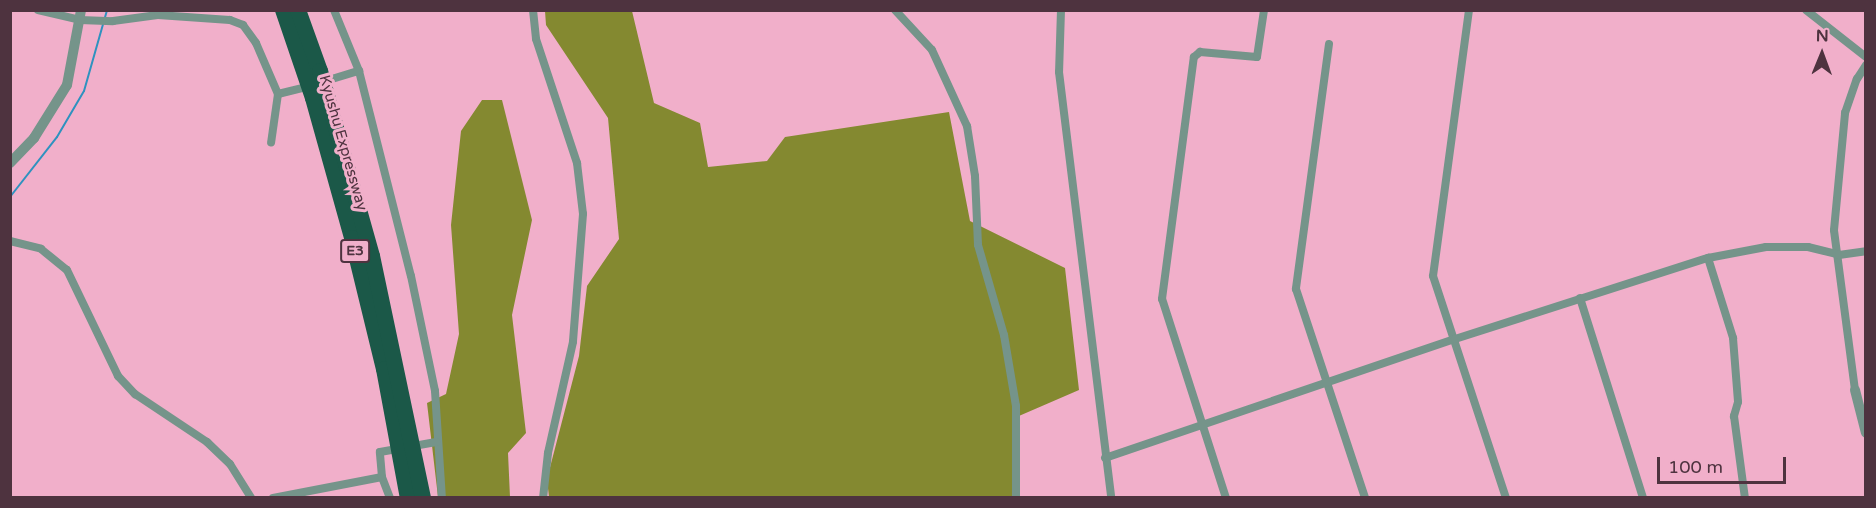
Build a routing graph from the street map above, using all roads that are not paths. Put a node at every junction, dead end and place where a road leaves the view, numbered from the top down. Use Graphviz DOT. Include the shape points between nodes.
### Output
graph roads {
  1 [pos="38,10"];
  2 [pos="283,10"];
  3 [pos="298,10"];
  4 [pos="334,10"];
  5 [pos="533,10"];
  6 [pos="896,10"];
  7 [pos="1061,10"];
  8 [pos="1264,10"];
  9 [pos="1469,10"];
  10 [pos="1806,10"];
  11 [pos="80,15"];
  12 [pos="1329,44"];
  13 [pos="1866,57"];
  14 [pos="1866,65"];
  15 [pos="359,71"];
  16 [pos="278,94"];
  17 [pos="271,143"];
  18 [pos="10,162"];
  19 [pos="10,241"];
  20 [pos="1866,251"];
  21 [pos="1839,255"];
  22 [pos="1708,258"];
  23 [pos="1580,298"];
  24 [pos="1455,339"];
  25 [pos="1328,384"];
  26 [pos="1855,390"];
  27 [pos="1201,426"];
  28 [pos="1866,433"];
  29 [pos="436,442"];
  30 [pos="1106,458"];
  31 [pos="382,477"];
  32 [pos="251,498"];
  33 [pos="273,498"];
  34 [pos="390,498"];
  35 [pos="408,498"];
  36 [pos="423,498"];
  37 [pos="442,498"];
  38 [pos="543,498"];
  39 [pos="1016,498"];
  40 [pos="1111,498"];
  41 [pos="1226,498"];
  42 [pos="1365,498"];
  43 [pos="1506,498"];
  44 [pos="1643,498"];
  45 [pos="1745,498"];
  1 -- 11 [label="street"];
  2 -- 35 [label="highway, Kyushu Expressway / E3" via="313,98 352,238 384,369"];
  3 -- 36 [label="highway, Kyushu Expressway / E3" via="327,94 369,245"];
  4 -- 15 [label="street"];
  5 -- 38 [label="street" via="536,39 577,163 583,214 573,342 548,453"];
  6 -- 39 [label="street" via="932,50 966,126 974,168 978,244 1004,335 1016,406"];
  7 -- 30 [label="street" via="1059,72 1096,348"];
  8 -- 27 [label="street" via="1257,57 1200,52 1194,57 1162,298"];
  9 -- 24 [label="street" via="1433,276"];
  10 -- 13 [label="street"];
  11 -- 16 [label="street" via="113,21 158,15 230,20 243,25"];
  11 -- 18 [label="street" via="67,85 40,129"];
  12 -- 25 [label="street" via="1296,289"];
  14 -- 21 [label="street" via="1857,79 1840,144 1834,230"];
  15 -- 16 [label="street"];
  15 -- 29 [label="street" via="383,158 432,379"];
  16 -- 17 [label="street"];
  19 -- 32 [label="street" via="41,249 67,270 118,376 135,394 207,442 230,464"];
  20 -- 21 [label="street"];
  21 -- 22 [label="street" via="1808,247 1775,247"];
  21 -- 26 [label="street"];
  22 -- 23 [label="street"];
  22 -- 45 [label="street" via="1733,338 1738,402 1734,416"];
  23 -- 24 [label="street"];
  23 -- 44 [label="street"];
  24 -- 25 [label="street"];
  24 -- 43 [label="street"];
  25 -- 27 [label="street"];
  25 -- 42 [label="street"];
  26 -- 28 [label="street"];
  27 -- 30 [label="street"];
  27 -- 41 [label="street"];
  29 -- 31 [label="street" via="380,452"];
  29 -- 37 [label="street"];
  30 -- 40 [label="street"];
  31 -- 33 [label="street"];
  31 -- 34 [label="street"];
}
